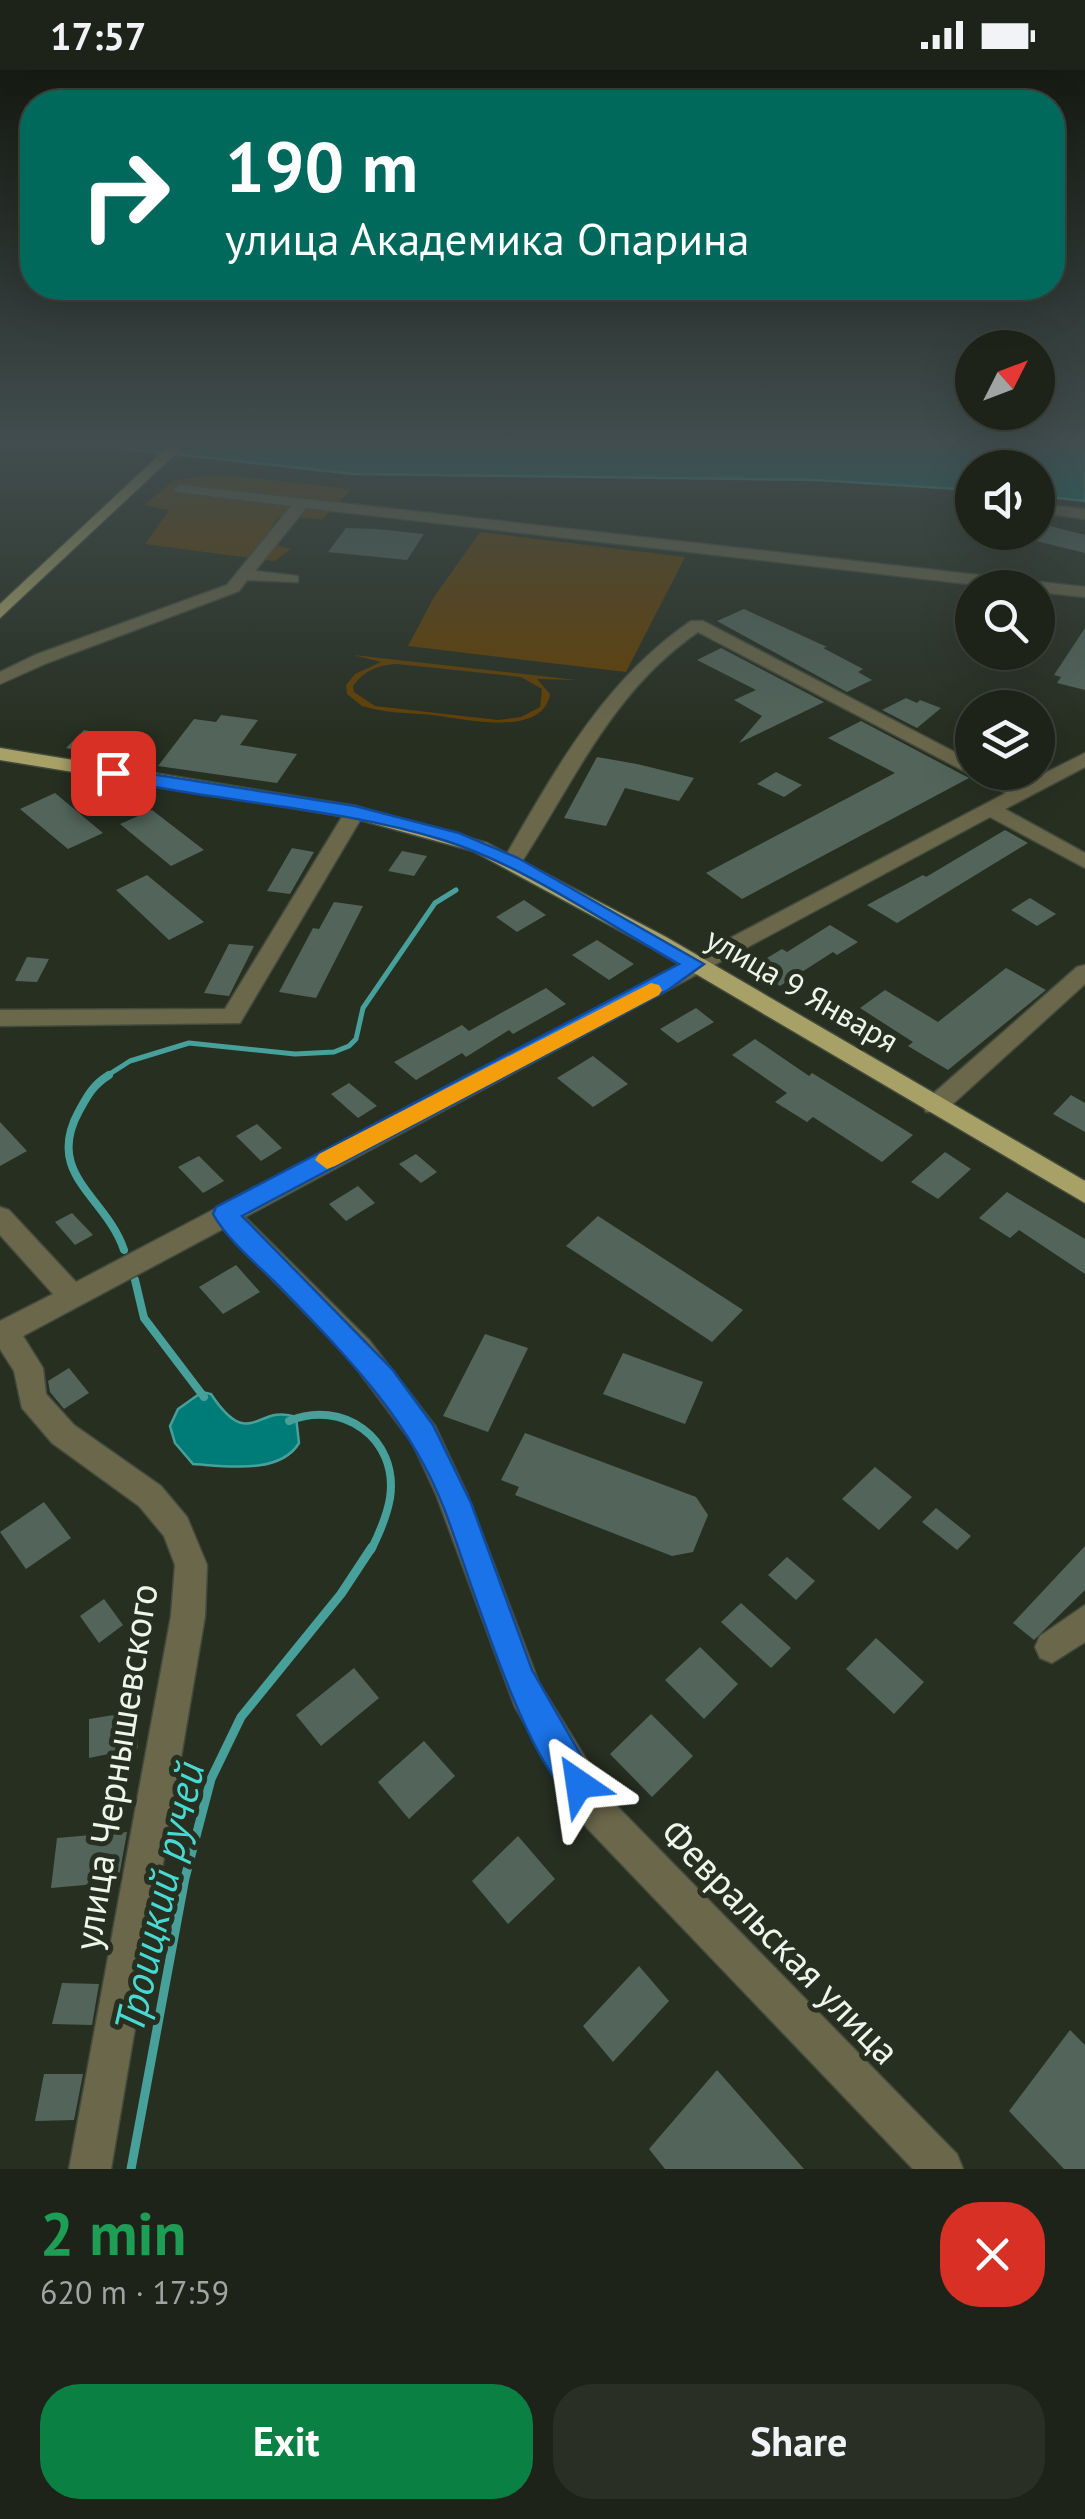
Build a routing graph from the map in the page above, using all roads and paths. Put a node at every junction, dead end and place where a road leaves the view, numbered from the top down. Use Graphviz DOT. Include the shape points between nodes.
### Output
graph roads {
  1 [pos="75,542"];
  2 [pos="270,542"];
  3 [pos="640,542"];
  4 [pos="243,575"];
  5 [pos="292,579"];
  6 [pos="1085,592"];
  7 [pos="0,613"];
  8 [pos="0,679"];
  9 [pos="6,756"];
  10 [pos="955,759"];
  11 [pos="1085,759"];
  12 [pos="1016,790"];
  13 [pos="1020,792"];
  14 [pos="990,809"];
  15 [pos="355,812"];
  16 [pos="512,862"];
  17 [pos="1085,862"];
  18 [pos="694,964"];
  19 [pos="1085,972"];
  20 [pos="0,1018"];
  21 [pos="935,1106"];
  22 [pos="1085,1193"];
  23 [pos="225,1214"];
  24 [pos="0,1217"];
  25 [pos="72,1296"];
  26 [pos="2,1334"];
  27 [pos="1085,1620"];
  28 [pos="1052,1647"];
  29 [pos="90,2169"];
  30 [pos="942,2169"];
  1 -- 7 [label="main road"];
  2 -- 4 [label="street"];
  3 -- 6 [label="street"];
  4 -- 5 [label="street"];
  4 -- 8 [label="street" via="233,588 40,658"];
  9 -- 15 [label="main road, улица 9 Января"];
  10 -- 16 [label="street" via="696,625 604,708"];
  11 -- 13 [label="street"];
  12 -- 13 [label="street"];
  13 -- 14 [label="street"];
  14 -- 17 [label="street"];
  14 -- 18 [label="street"];
  15 -- 16 [label="main road, улица 9 Января" via="453,837"];
  15 -- 20 [label="street" via="232,1017"];
  16 -- 18 [label="main road, улица 9 Января"];
  18 -- 21 [label="main road, улица 9 Января"];
  18 -- 23 [label="street"];
  19 -- 21 [label="street"];
  21 -- 22 [label="main road, улица 9 Января"];
  23 -- 25 [label="street"];
  23 -- 30 [label="street, Февральская улица" via="383,1376 423,1434 456,1503 519,1677 600,1815"];
  24 -- 25 [label="street"];
  25 -- 26 [label="street"];
  26 -- 29 [label="street, улица Чернышевского" via="28,1368 32,1399 63,1434 150,1496 176,1527 191,1565 176,1690"];
  27 -- 28 [label="street"];
}
